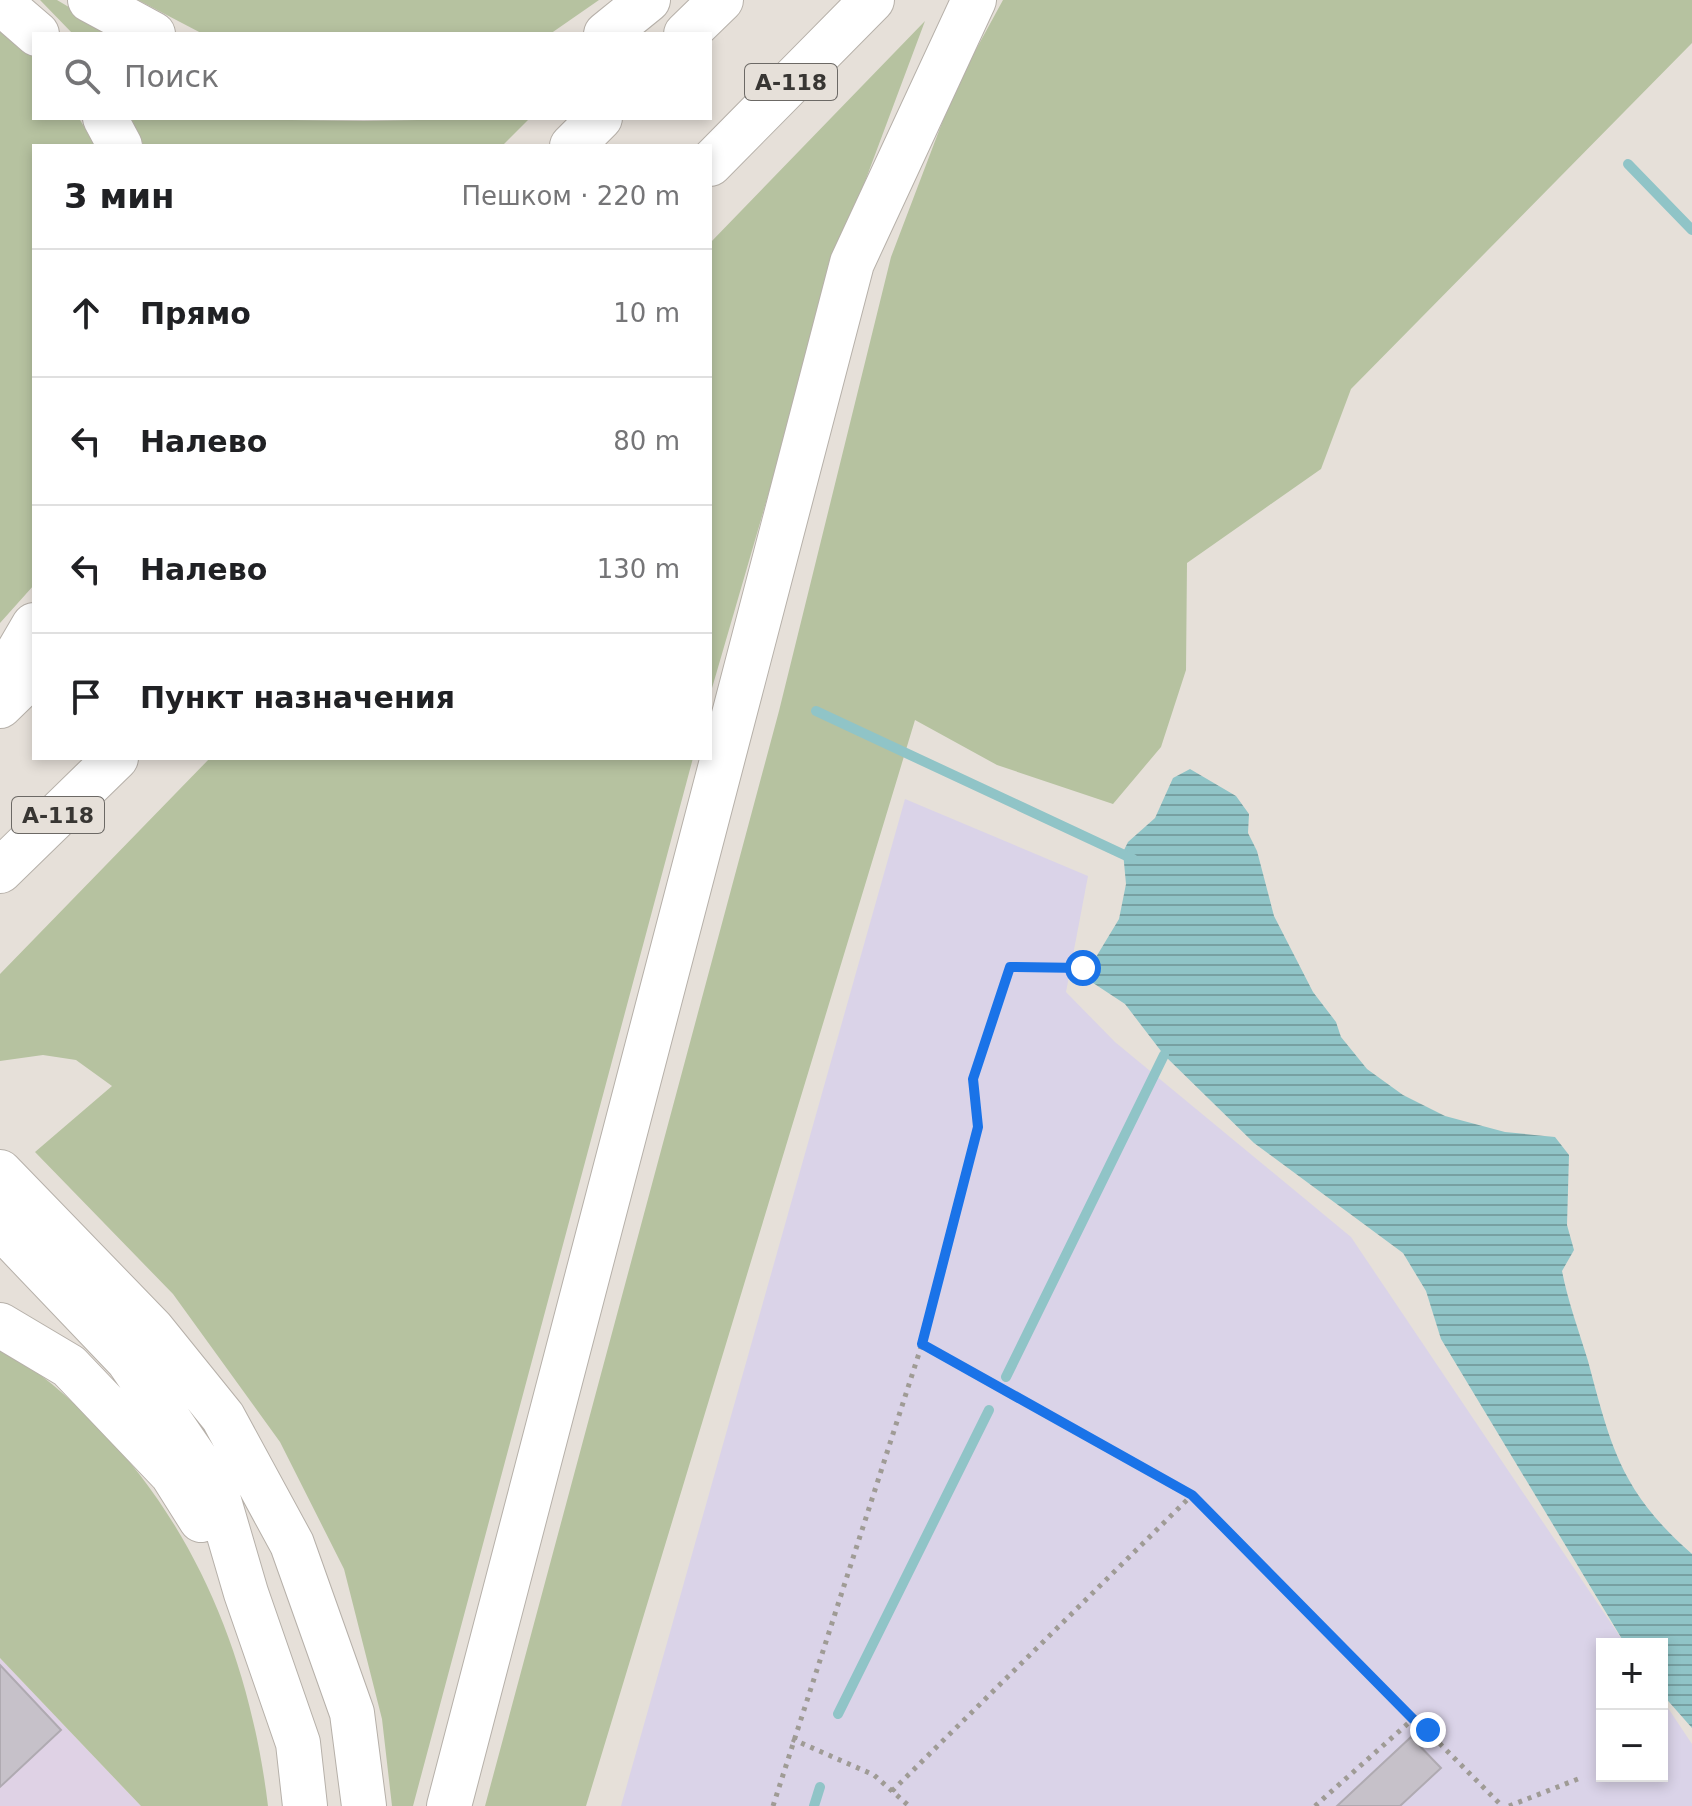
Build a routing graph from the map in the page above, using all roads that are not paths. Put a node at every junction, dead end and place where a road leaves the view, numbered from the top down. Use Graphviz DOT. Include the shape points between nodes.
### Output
graph roads {
  1 [pos="90,0"];
  2 [pos="648,0"];
  3 [pos="721,0"];
  4 [pos="872,0"];
  5 [pos="974,0"];
  6 [pos="0,2"];
  7 [pos="35,32"];
  8 [pos="149,32"];
  9 [pos="609,32"];
  10 [pos="688,32"];
  11 [pos="106,120"];
  12 [pos="598,120"];
  13 [pos="119,144"];
  14 [pos="574,144"];
  15 [pos="712,162"];
  16 [pos="32,628"];
  17 [pos="32,675"];
  18 [pos="0,683"];
  19 [pos="0,706"];
  20 [pos="114,760"];
  21 [pos="0,871"];
  22 [pos="0,1172"];
  23 [pos="0,1226"];
  24 [pos="0,1325"];
  25 [pos="140,1344"];
  26 [pos="246,1593"];
  27 [pos="305,1806"];
  28 [pos="364,1806"];
  29 [pos="449,1806"];
  1 -- 8 [label="main road"];
  2 -- 9 [label="main road"];
  3 -- 10 [label="main road"];
  4 -- 15 [label="main road, А-118"];
  5 -- 29 [label="main road" via="852,263"];
  6 -- 7 [label="main road"];
  11 -- 13 [label="main road"];
  12 -- 14 [label="main road"];
  16 -- 18 [label="main road"];
  17 -- 19 [label="main road"];
  20 -- 21 [label="main road, А-118"];
  22 -- 25 [label="main road"];
  23 -- 25 [label="main road"];
  24 -- 26 [label="main road" via="69,1366 172,1474"];
  25 -- 26 [label="main road" via="215,1487"];
  25 -- 28 [label="main road" via="223,1417 292,1544 352,1713"];
  26 -- 27 [label="main road" via="298,1743"];
}
